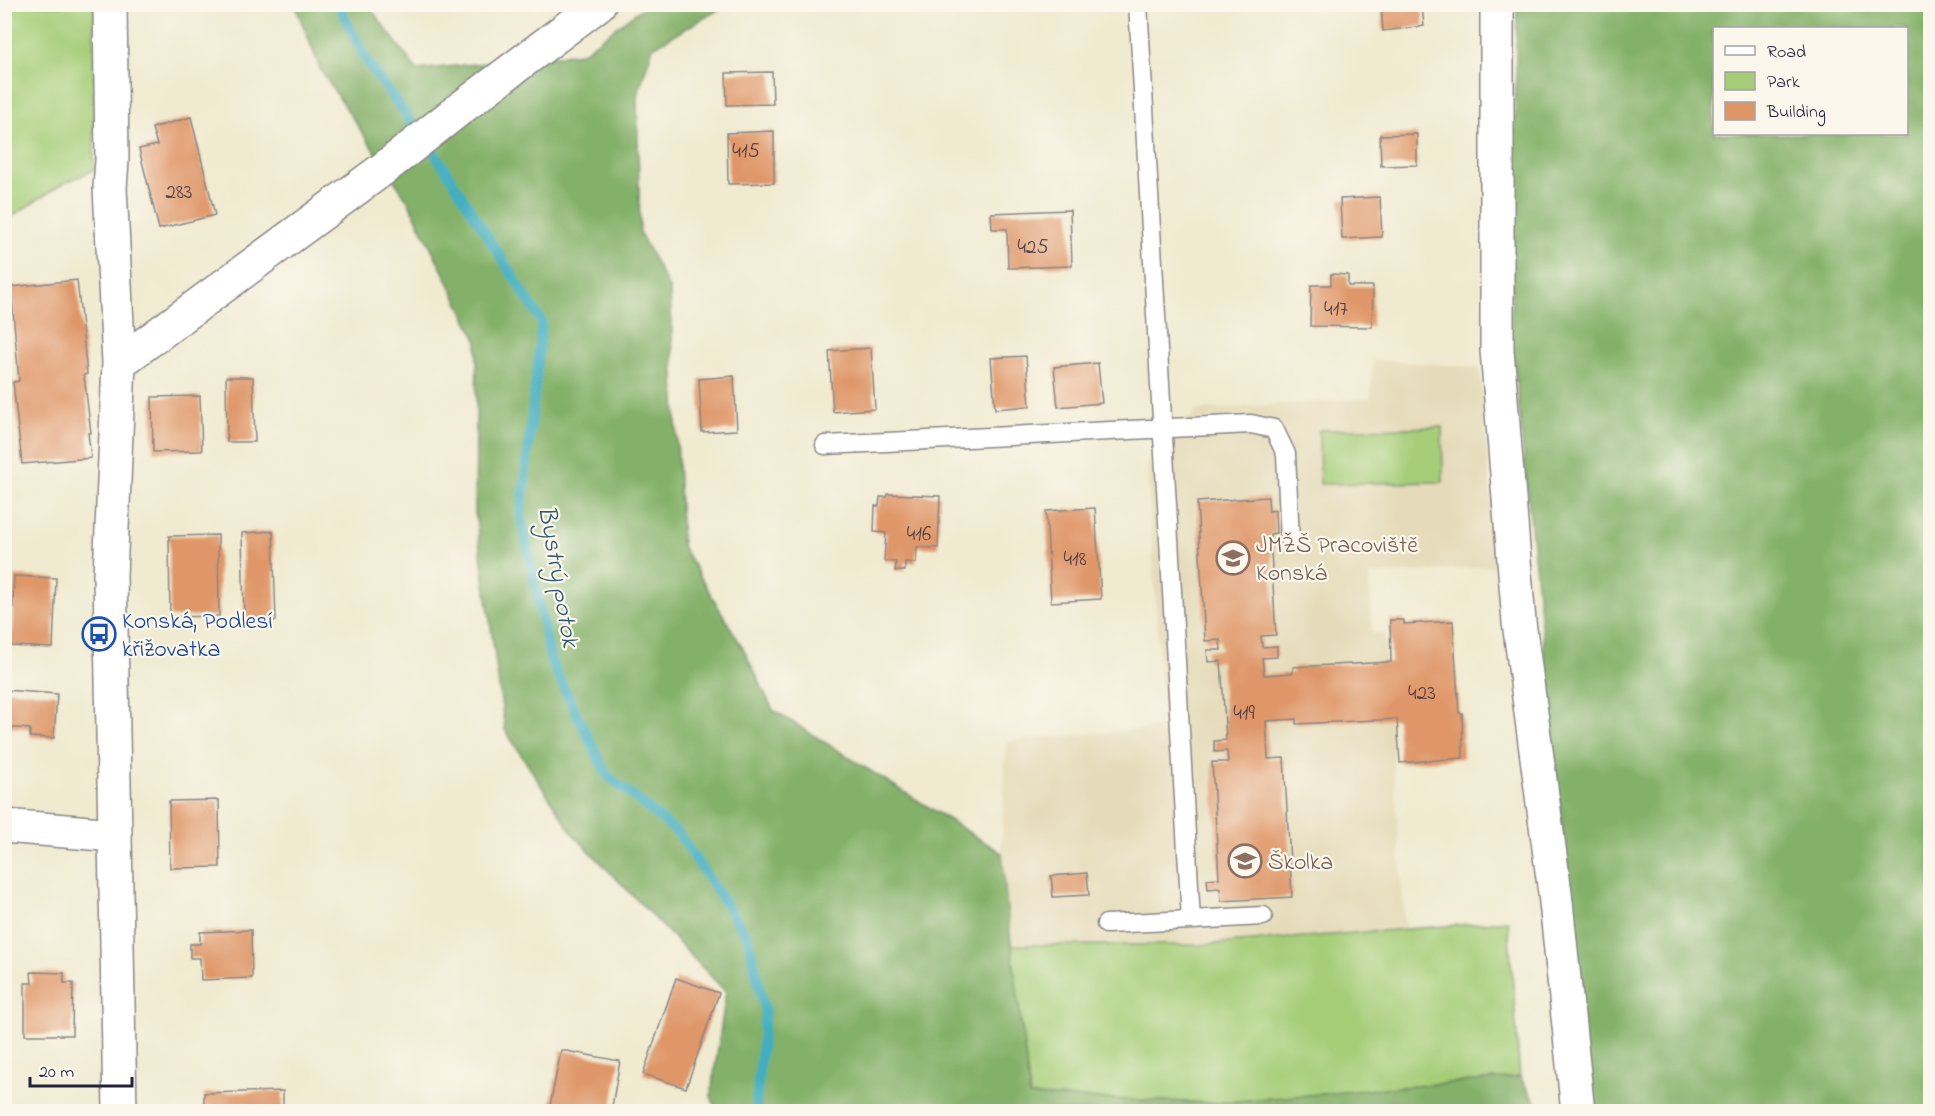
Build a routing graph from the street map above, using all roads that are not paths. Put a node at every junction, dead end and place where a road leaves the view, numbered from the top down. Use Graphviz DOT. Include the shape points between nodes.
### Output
graph roads {
  1 [pos="110,4"];
  2 [pos="599,4"];
  3 [pos="1138,4"];
  4 [pos="1497,4"];
  5 [pos="119,363"];
  6 [pos="1162,429"];
  7 [pos="825,445"];
  8 [pos="1290,541"];
  9 [pos="4,826"];
  10 [pos="115,835"];
  11 [pos="1263,916"];
  12 [pos="1191,920"];
  13 [pos="1106,924"];
  14 [pos="120,1112"];
  15 [pos="1578,1112"];
  1 -- 5 [label="street" via="110,189"];
  2 -- 5 [label="street"];
  3 -- 6 [label="lane"];
  4 -- 15 [label="street" via="1497,350 1519,622 1555,892"];
  5 -- 10 [label="street" via="110,576"];
  6 -- 7 [label="lane"];
  6 -- 8 [label="lane" via="1251,424 1274,429 1286,454"];
  6 -- 12 [label="lane"];
  9 -- 10 [label="street"];
  10 -- 14 [label="street"];
  11 -- 12 [label="lane"];
  12 -- 13 [label="lane"];
}
